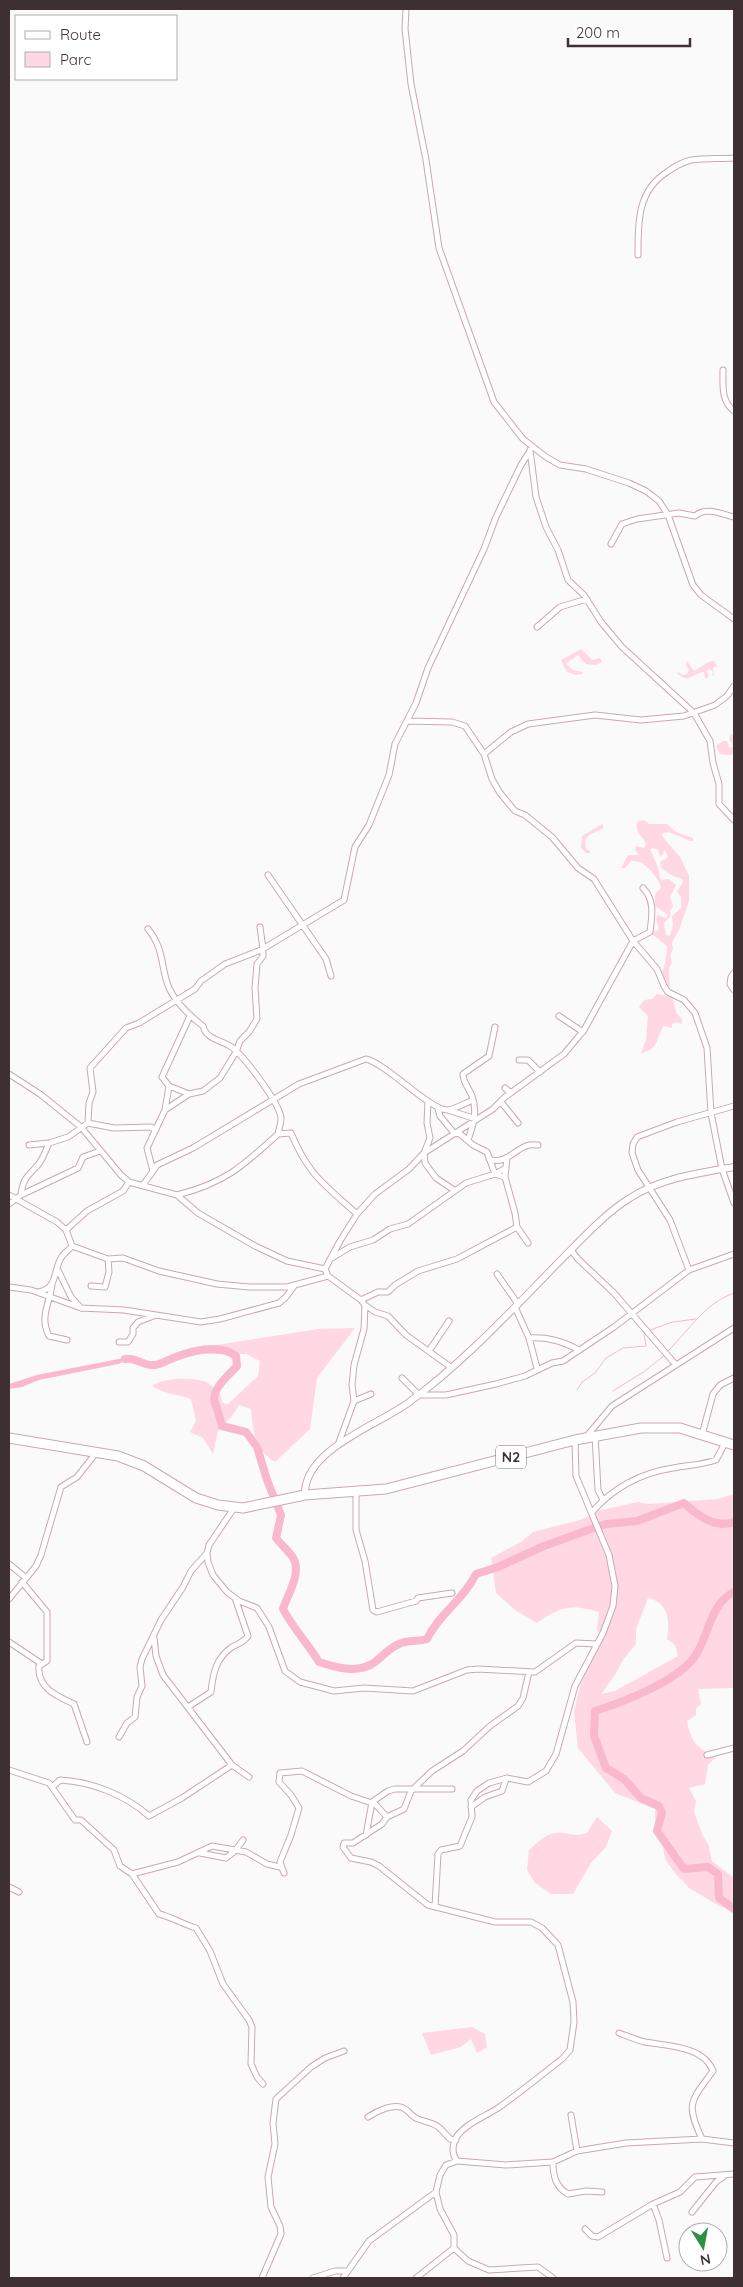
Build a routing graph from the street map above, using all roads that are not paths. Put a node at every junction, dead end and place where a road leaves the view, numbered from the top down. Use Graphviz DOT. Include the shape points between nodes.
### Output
graph roads {
  1 [pos="406,9"];
  2 [pos="734,158"];
  3 [pos="638,255"];
  4 [pos="723,370"];
  5 [pos="734,411"];
  6 [pos="529,444"];
  7 [pos="530,451"];
  8 [pos="668,515"];
  9 [pos="734,517"];
  10 [pos="611,544"];
  11 [pos="587,599"];
  12 [pos="734,618"];
  13 [pos="536,627"];
  14 [pos="734,686"];
  15 [pos="694,713"];
  16 [pos="407,721"];
  17 [pos="485,755"];
  18 [pos="734,820"];
  19 [pos="268,875"];
  20 [pos="643,888"];
  21 [pos="303,925"];
  22 [pos="260,927"];
  23 [pos="148,929"];
  24 [pos="633,941"];
  25 [pos="263,949"];
  26 [pos="734,973"];
  27 [pos="331,976"];
  28 [pos="734,990"];
  29 [pos="176,999"];
  30 [pos="190,1016"];
  31 [pos="559,1016"];
  32 [pos="495,1027"];
  33 [pos="583,1032"];
  34 [pos="240,1041"];
  35 [pos="229,1045"];
  36 [pos="236,1052"];
  37 [pos="519,1060"];
  38 [pos="540,1072"];
  39 [pos="9,1074"];
  40 [pos="169,1086"];
  41 [pos="505,1088"];
  42 [pos="511,1093"];
  43 [pos="189,1094"];
  44 [pos="271,1099"];
  45 [pos="473,1100"];
  46 [pos="428,1101"];
  47 [pos="501,1102"];
  48 [pos="734,1106"];
  49 [pos="438,1109"];
  50 [pos="165,1110"];
  51 [pos="448,1110"];
  52 [pos="711,1113"];
  53 [pos="476,1119"];
  54 [pos="88,1123"];
  55 [pos="518,1123"];
  56 [pos="81,1127"];
  57 [pos="156,1130"];
  58 [pos="454,1133"];
  59 [pos="278,1134"];
  60 [pos="468,1140"];
  61 [pos="50,1143"];
  62 [pos="29,1145"];
  63 [pos="538,1145"];
  64 [pos="100,1151"];
  65 [pos="424,1153"];
  66 [pos="506,1158"];
  67 [pos="490,1159"];
  68 [pos="734,1167"];
  69 [pos="506,1168"];
  70 [pos="722,1169"];
  71 [pos="153,1171"];
  72 [pos="495,1174"];
  73 [pos="505,1177"];
  74 [pos="129,1182"];
  75 [pos="143,1185"];
  76 [pos="650,1187"];
  77 [pos="454,1190"];
  78 [pos="9,1195"];
  79 [pos="177,1195"];
  80 [pos="18,1197"];
  81 [pos="734,1203"];
  82 [pos="9,1204"];
  83 [pos="358,1214"];
  84 [pos="517,1227"];
  85 [pos="66,1230"];
  86 [pos="528,1243"];
  87 [pos="72,1246"];
  88 [pos="572,1250"];
  89 [pos="734,1254"];
  90 [pos="108,1259"];
  91 [pos="329,1259"];
  92 [pos="325,1269"];
  93 [pos="58,1270"];
  94 [pos="689,1270"];
  95 [pos="497,1274"];
  96 [pos="328,1276"];
  97 [pos="52,1284"];
  98 [pos="91,1286"];
  99 [pos="294,1286"];
  100 [pos="9,1287"];
  101 [pos="38,1292"];
  102 [pos="50,1298"];
  103 [pos="361,1300"];
  104 [pos="365,1305"];
  105 [pos="516,1305"];
  106 [pos="81,1308"];
  107 [pos="156,1314"];
  108 [pos="631,1314"];
  109 [pos="449,1321"];
  110 [pos="734,1328"];
  111 [pos="529,1338"];
  112 [pos="67,1340"];
  113 [pos="119,1342"];
  114 [pos="579,1350"];
  115 [pos="429,1351"];
  116 [pos="676,1365"];
  117 [pos="452,1368"];
  118 [pos="537,1368"];
  119 [pos="402,1378"];
  120 [pos="734,1378"];
  121 [pos="371,1394"];
  122 [pos="419,1395"];
  123 [pos="354,1401"];
  124 [pos="702,1435"];
  125 [pos="591,1436"];
  126 [pos="9,1438"];
  127 [pos="575,1440"];
  128 [pos="730,1444"];
  129 [pos="338,1445"];
  130 [pos="96,1453"];
  131 [pos="356,1492"];
  132 [pos="305,1495"];
  133 [pos="603,1500"];
  134 [pos="234,1508"];
  135 [pos="592,1512"];
  136 [pos="207,1553"];
  137 [pos="9,1564"];
  138 [pos="24,1580"];
  139 [pos="452,1593"];
  140 [pos="235,1598"];
  141 [pos="9,1600"];
  142 [pos="154,1638"];
  143 [pos="9,1642"];
  144 [pos="596,1644"];
  145 [pos="42,1664"];
  146 [pos="529,1672"];
  147 [pos="188,1707"];
  148 [pos="119,1737"];
  149 [pos="87,1742"];
  150 [pos="734,1748"];
  151 [pos="707,1755"];
  152 [pos="232,1765"];
  153 [pos="9,1770"];
  154 [pos="248,1776"];
  155 [pos="507,1778"];
  156 [pos="52,1787"];
  157 [pos="452,1789"];
  158 [pos="411,1791"];
  159 [pos="372,1802"];
  160 [pos="472,1807"];
  161 [pos="387,1817"];
  162 [pos="366,1835"];
  163 [pos="243,1840"];
  164 [pos="236,1849"];
  165 [pos="200,1853"];
  166 [pos="280,1866"];
  167 [pos="284,1873"];
  168 [pos="132,1874"];
  169 [pos="9,1888"];
  170 [pos="19,1892"];
  171 [pos="435,1907"];
  172 [pos="619,2033"];
  173 [pos="344,2051"];
  174 [pos="263,2084"];
  175 [pos="571,2114"];
  176 [pos="368,2117"];
  177 [pos="702,2139"];
  178 [pos="456,2140"];
  179 [pos="734,2143"];
  180 [pos="577,2151"];
  181 [pos="457,2161"];
  182 [pos="553,2162"];
  183 [pos="734,2174"];
  184 [pos="723,2176"];
  185 [pos="436,2192"];
  186 [pos="602,2192"];
  187 [pos="653,2204"];
  188 [pos="692,2212"];
  189 [pos="585,2229"];
  190 [pos="454,2248"];
  191 [pos="667,2258"];
  192 [pos="540,2269"];
  193 [pos="347,2271"];
  194 [pos="262,2278"];
  195 [pos="313,2278"];
  196 [pos="344,2278"];
  197 [pos="416,2278"];
  198 [pos="540,2278"];
  199 [pos="553,2278"];
  1 -- 6 [label="street" via="411,84 439,248 494,402"];
  2 -- 3 [label="street" via="689,161 656,179 642,202"];
  4 -- 5 [label="street" via="723,394 727,406"];
  6 -- 7 [label="street"];
  6 -- 8 [label="street" via="560,465 586,469 646,491 659,501"];
  7 -- 11 [label="street" via="541,515 568,580"];
  7 -- 16 [label="street" via="496,517"];
  8 -- 9 [label="street" via="695,516 706,510"];
  8 -- 10 [label="street" via="622,524"];
  8 -- 12 [label="street" via="693,585"];
  11 -- 13 [label="street" via="560,607"];
  11 -- 15 [label="street" via="622,647"];
  14 -- 15 [label="street" via="720,702"];
  15 -- 17 [label="street" via="641,720 596,716 528,724 511,732"];
  15 -- 18 [label="street" via="710,741 719,784 719,804"];
  16 -- 17 [label="street" via="462,724"];
  16 -- 21 [label="street" via="395,744 389,775 370,822 355,847 344,900"];
  17 -- 24 [label="street" via="496,788 513,809 552,837 578,868 594,879"];
  19 -- 21 [label="street"];
  20 -- 24 [label="street" via="651,898 650,932"];
  21 -- 25 [label="street"];
  21 -- 27 [label="street" via="326,959"];
  22 -- 25 [label="street"];
  23 -- 29 [label="street" via="160,949 169,988"];
  24 -- 33 [label="street"];
  24 -- 52 [label="street" via="657,969 668,992 684,1000 694,1013 707,1048"];
  25 -- 29 [label="street" via="224,964 195,989"];
  25 -- 34 [label="street" via="263,956 257,964 257,1019"];
  26 -- 28 [label="street" via="730,984"];
  29 -- 30 [label="street"];
  29 -- 54 [label="street" via="138,1024 126,1028 90,1068 93,1092"];
  30 -- 35 [label="street" via="216,1041"];
  30 -- 40 [label="street" via="162,1077"];
  31 -- 33 [label="street"];
  32 -- 45 [label="street" via="489,1056 463,1074"];
  33 -- 38 [label="street" via="564,1054"];
  34 -- 35 [label="street"];
  34 -- 36 [label="street"];
  35 -- 36 [label="street"];
  36 -- 43 [label="street" via="220,1078 202,1092"];
  36 -- 44 [label="street" via="257,1073"];
  37 -- 38 [label="street" via="528,1060"];
  38 -- 42 [label="street"];
  39 -- 56 [label="street"];
  40 -- 43 [label="street"];
  40 -- 50 [label="street"];
  41 -- 42 [label="street"];
  42 -- 47 [label="street"];
  43 -- 50 [label="street"];
  44 -- 46 [label="street" via="299,1084 366,1059 390,1072"];
  44 -- 59 [label="street" via="281,1117"];
  44 -- 71 [label="street" via="192,1148 157,1165"];
  45 -- 51 [label="street"];
  45 -- 53 [label="street"];
  46 -- 49 [label="street"];
  46 -- 65 [label="street" via="430,1138"];
  47 -- 53 [label="street"];
  47 -- 55 [label="street"];
  48 -- 52 [label="street"];
  49 -- 51 [label="street"];
  49 -- 58 [label="street"];
  50 -- 57 [label="street"];
  51 -- 53 [label="street"];
  52 -- 70 [label="street"];
  52 -- 76 [label="street" via="637,1137 632,1153 638,1170"];
  53 -- 58 [label="street"];
  53 -- 60 [label="street"];
  54 -- 56 [label="street"];
  54 -- 57 [label="street"];
  56 -- 61 [label="street" via="68,1137"];
  56 -- 64 [label="street"];
  57 -- 71 [label="street" via="147,1148"];
  58 -- 60 [label="street"];
  58 -- 65 [label="street"];
  59 -- 79 [label="street" via="226,1178"];
  59 -- 83 [label="street" via="291,1133 315,1176"];
  60 -- 67 [label="street" via="484,1149"];
  61 -- 62 [label="street"];
  61 -- 80 [label="street" via="39,1164 27,1174"];
  63 -- 66 [label="street" via="527,1145"];
  64 -- 74 [label="street"];
  64 -- 80 [label="street" via="83,1157 78,1168"];
  65 -- 77 [label="street" via="430,1170"];
  65 -- 83 [label="street" via="409,1169 374,1194"];
  66 -- 67 [label="street" via="496,1162"];
  66 -- 69 [label="street"];
  67 -- 72 [label="street"];
  68 -- 70 [label="street"];
  69 -- 72 [label="street"];
  69 -- 73 [label="street"];
  70 -- 76 [label="street"];
  70 -- 81 [label="street"];
  71 -- 75 [label="street"];
  72 -- 73 [label="street"];
  72 -- 77 [label="street"];
  73 -- 84 [label="street"];
  74 -- 75 [label="street"];
  74 -- 85 [label="street" via="124,1191 88,1211"];
  75 -- 79 [label="street"];
  76 -- 88 [label="street" via="628,1198"];
  76 -- 94 [label="street" via="670,1220"];
  77 -- 91 [label="street" via="408,1224 390,1229"];
  78 -- 80 [label="street"];
  79 -- 92 [label="street" via="198,1213 255,1246 287,1261"];
  80 -- 82 [label="street"];
  80 -- 85 [label="street"];
  83 -- 91 [label="street"];
  84 -- 86 [label="street"];
  84 -- 103 [label="street" via="457,1259 418,1271 395,1284 388,1292 378,1292"];
  85 -- 87 [label="street"];
  87 -- 90 [label="street"];
  87 -- 93 [label="street" via="61,1258"];
  88 -- 105 [label="street"];
  88 -- 108 [label="street"];
  89 -- 94 [label="street"];
  90 -- 98 [label="street" via="105,1286"];
  90 -- 99 [label="street" via="123,1258 159,1271 217,1284"];
  91 -- 92 [label="street"];
  92 -- 96 [label="street"];
  93 -- 97 [label="street"];
  93 -- 106 [label="street" via="71,1297"];
  94 -- 108 [label="street"];
  95 -- 105 [label="street"];
  96 -- 99 [label="street"];
  96 -- 103 [label="street"];
  97 -- 101 [label="street"];
  97 -- 102 [label="street"];
  99 -- 107 [label="street" via="279,1302 220,1319 201,1322"];
  100 -- 101 [label="street"];
  101 -- 102 [label="street"];
  102 -- 106 [label="street"];
  102 -- 112 [label="street" via="44,1316 45,1328 49,1336"];
  103 -- 104 [label="street"];
  104 -- 115 [label="street" via="388,1316 406,1335"];
  104 -- 123 [label="street" via="364,1329 354,1364"];
  105 -- 111 [label="street"];
  105 -- 117 [label="street"];
  106 -- 107 [label="street"];
  107 -- 113 [label="street" via="138,1322 128,1342"];
  108 -- 114 [label="street"];
  108 -- 116 [label="street"];
  109 -- 115 [label="street"];
  110 -- 116 [label="street"];
  111 -- 114 [label="street" via="548,1337"];
  111 -- 118 [label="street"];
  114 -- 118 [label="street" via="563,1361"];
  115 -- 117 [label="street"];
  116 -- 125 [label="street" via="612,1406"];
  117 -- 122 [label="street"];
  118 -- 122 [label="street" via="525,1376 487,1386 446,1395"];
  119 -- 122 [label="street"];
  120 -- 124 [label="street" via="720,1385 713,1394"];
  121 -- 123 [label="street"];
  122 -- 129 [label="street"];
  123 -- 129 [label="street"];
  124 -- 125 [label="highway, N2" via="664,1427"];
  124 -- 128 [label="highway, N2"];
  125 -- 127 [label="highway, N2"];
  125 -- 133 [label="street" via="598,1490"];
  126 -- 130 [label="highway, N2"];
  127 -- 131 [label="highway, N2" via="386,1489"];
  127 -- 135 [label="street" via="576,1476"];
  128 -- 133 [label="street" via="716,1460 650,1472 633,1479"];
  129 -- 132 [label="street" via="320,1461 306,1482"];
  130 -- 134 [label="highway, N2" via="132,1461 196,1498"];
  130 -- 138 [label="street" via="77,1477 61,1487 41,1555"];
  131 -- 132 [label="highway, N2"];
  131 -- 139 [label="street" via="356,1530 373,1610 377,1612 418,1598"];
  132 -- 134 [label="highway, N2" via="256,1507"];
  133 -- 135 [label="street"];
  134 -- 136 [label="street"];
  135 -- 144 [label="street" via="609,1555 615,1586 613,1606"];
  136 -- 140 [label="street" via="213,1575"];
  136 -- 142 [label="street" via="191,1571 160,1620"];
  137 -- 138 [label="street"];
  138 -- 141 [label="street"];
  138 -- 145 [label="street" via="47,1612 47,1661"];
  140 -- 146 [label="street" via="257,1608 269,1627 285,1671 294,1680 334,1691 364,1688 412,1690 478,1668"];
  140 -- 147 [label="street" via="248,1636 216,1663 211,1692"];
  142 -- 147 [label="street" via="163,1675"];
  142 -- 148 [label="street" via="140,1666 142,1686 137,1697 135,1718 127,1723"];
  143 -- 145 [label="street"];
  144 -- 146 [label="street" via="576,1643 535,1672"];
  144 -- 155 [label="street" via="575,1686 556,1754 546,1771 525,1783"];
  145 -- 149 [label="street" via="38,1666 41,1683 74,1704"];
  146 -- 158 [label="street" via="518,1706 463,1751 438,1766"];
  147 -- 152 [label="street"];
  150 -- 151 [label="street"];
  152 -- 154 [label="street"];
  152 -- 156 [label="street" via="150,1816 128,1799 88,1784 60,1780"];
  153 -- 156 [label="street"];
  155 -- 160 [label="street" via="502,1791 485,1797"];
  155 -- 160 [label="street" via="489,1783 477,1791 471,1800"];
  156 -- 168 [label="street" via="75,1820 81,1820 114,1850 120,1866"];
  157 -- 158 [label="street"];
  158 -- 159 [label="street" via="388,1791"];
  158 -- 161 [label="street" via="404,1809"];
  159 -- 161 [label="street"];
  159 -- 162 [label="street"];
  159 -- 166 [label="street" via="352,1796 302,1771 280,1773 279,1782 299,1808"];
  160 -- 171 [label="street" via="472,1817 460,1846 441,1850 438,1854"];
  161 -- 162 [label="street"];
  162 -- 171 [label="street" via="353,1843 344,1843 344,1850 351,1858 379,1866 428,1906"];
  163 -- 164 [label="street"];
  164 -- 165 [label="street" via="212,1846"];
  164 -- 165 [label="street" via="222,1858"];
  164 -- 166 [label="street" via="267,1864"];
  165 -- 168 [label="street" via="168,1866"];
  166 -- 167 [label="street"];
  168 -- 174 [label="street" via="158,1914 196,1928 210,1951 223,1984 249,2020 252,2027 251,2064"];
  169 -- 170 [label="street"];
  171 -- 178 [label="street" via="495,1922 537,1924 561,1950 573,2002 570,2050 499,2107 469,2124"];
  172 -- 177 [label="street" via="644,2042 686,2047 710,2064 713,2071 692,2101 691,2111"];
  173 -- 194 [label="street" via="310,2067 276,2099 275,2144 268,2177 270,2207 281,2234"];
  175 -- 180 [label="street"];
  176 -- 178 [label="street" via="394,2106 403,2107 415,2118 436,2124 450,2139"];
  177 -- 179 [label="street"];
  177 -- 180 [label="street" via="626,2143"];
  178 -- 181 [label="street" via="452,2148"];
  180 -- 182 [label="street"];
  181 -- 182 [label="street" via="506,2165"];
  181 -- 185 [label="street" via="446,2165"];
  182 -- 186 [label="street" via="556,2181 568,2194"];
  183 -- 184 [label="street"];
  184 -- 187 [label="street" via="695,2177 680,2192"];
  184 -- 188 [label="street"];
  185 -- 190 [label="street" via="440,2209 454,2235"];
  185 -- 193 [label="street" via="369,2241"];
  187 -- 189 [label="street" via="598,2237"];
  187 -- 191 [label="street"];
  190 -- 192 [label="street" via="468,2261 489,2270 523,2266"];
  190 -- 197 [label="street"];
  192 -- 198 [label="street"];
  192 -- 199 [label="street"];
  193 -- 195 [label="street" via="334,2271"];
  193 -- 196 [label="street"];
}
